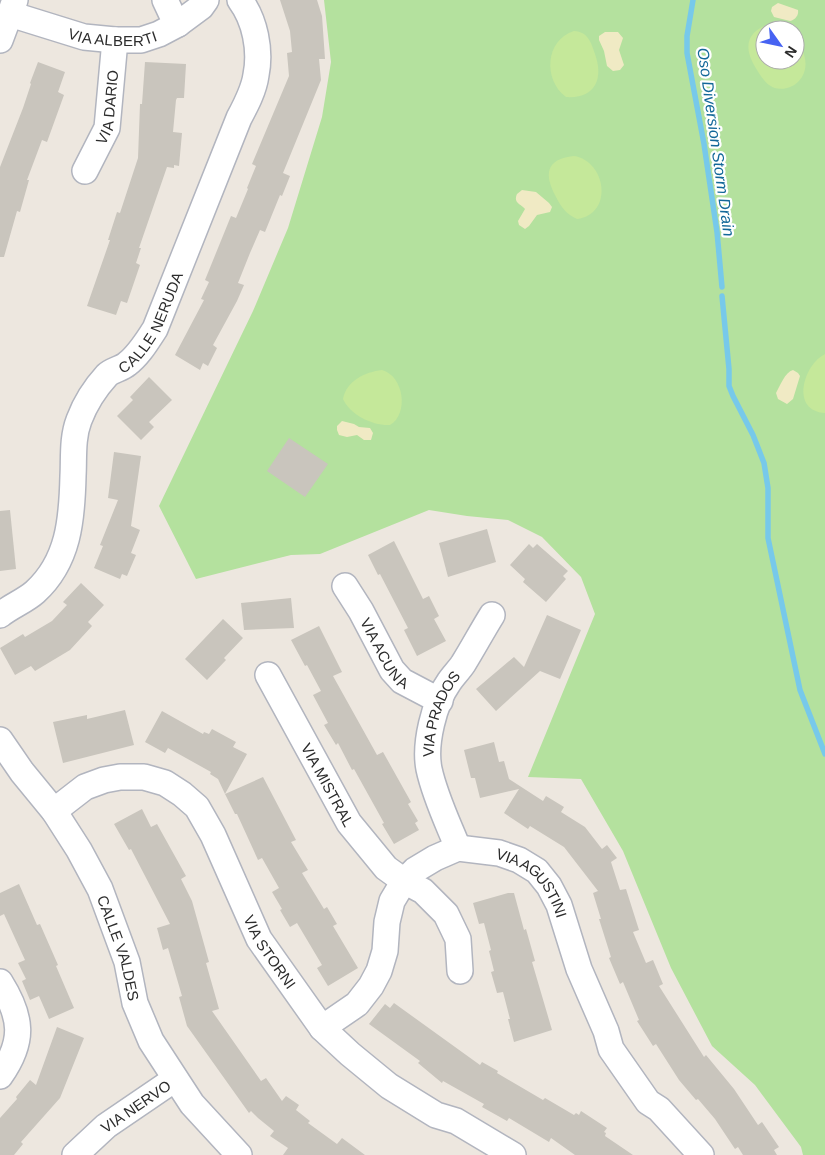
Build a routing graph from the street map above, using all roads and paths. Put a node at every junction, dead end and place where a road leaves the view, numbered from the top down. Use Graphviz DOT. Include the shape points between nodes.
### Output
graph roads {
  1 [pos="165,0"];
  2 [pos="206,0"];
  3 [pos="240,0"];
  4 [pos="12,7"];
  5 [pos="178,24"];
  6 [pos="0,40"];
  7 [pos="115,40"];
  8 [pos="85,171"];
  9 [pos="345,586"];
  10 [pos="0,615"];
  11 [pos="492,615"];
  12 [pos="268,675"];
  13 [pos="440,701"];
  14 [pos="0,740"];
  15 [pos="54,811"];
  16 [pos="458,848"];
  17 [pos="404,881"];
  18 [pos="460,971"];
  19 [pos="0,982"];
  20 [pos="322,1028"];
  21 [pos="0,1076"];
  22 [pos="175,1079"];
  23 [pos="74,1155"];
  24 [pos="239,1155"];
  25 [pos="514,1155"];
  26 [pos="701,1155"];
  1 -- 5 [label="street"];
  2 -- 5 [label="street, VIA ALBERTI"];
  3 -- 10 [label="street, CALLE NERUDA" via="252,22 258,49 250,96 155,329 136,356 109,374 79,419 74,434 69,529 63,550 48,578 34,593"];
  4 -- 6 [label="street"];
  4 -- 7 [label="street, VIA ALBERTI" via="84,37"];
  5 -- 7 [label="street, VIA ALBERTI" via="140,40"];
  7 -- 8 [label="street, VIA DARIO" via="107,128"];
  9 -- 13 [label="street, VIA ACUNA" via="392,670 402,681"];
  11 -- 13 [label="street, VIA PRADOS"];
  12 -- 17 [label="street, VIA MISTRAL" via="349,822 386,868"];
  13 -- 16 [label="street, VIA PRADOS" via="428,737 428,761 435,789"];
  14 -- 15 [label="street, CALLE VALDES"];
  15 -- 20 [label="street, VIA STORNI" via="85,787 120,777 144,777 165,783 182,794 197,807 213,835 259,939"];
  15 -- 22 [label="street, CALLE VALDES" via="100,889 127,962 135,1003 151,1041"];
  16 -- 17 [label="street" via="415,870"];
  16 -- 26 [label="street, VIA AGUSTINI" via="499,853 520,860 537,870 550,886 559,904 578,969 611,1049 648,1102 659,1109"];
  17 -- 18 [label="street, VIA MISTRAL" via="423,891 446,914 458,939"];
  17 -- 20 [label="street" via="392,901 386,951 379,971 357,1004"];
  19 -- 21 [label="street" via="12,1001 18,1025 10,1062"];
  20 -- 25 [label="street, VIA STORNI" via="389,1086 436,1115 456,1122"];
  22 -- 23 [label="street, VIA NERVO" via="106,1126"];
  22 -- 24 [label="street, CALLE VALDES" via="192,1104"];
}
